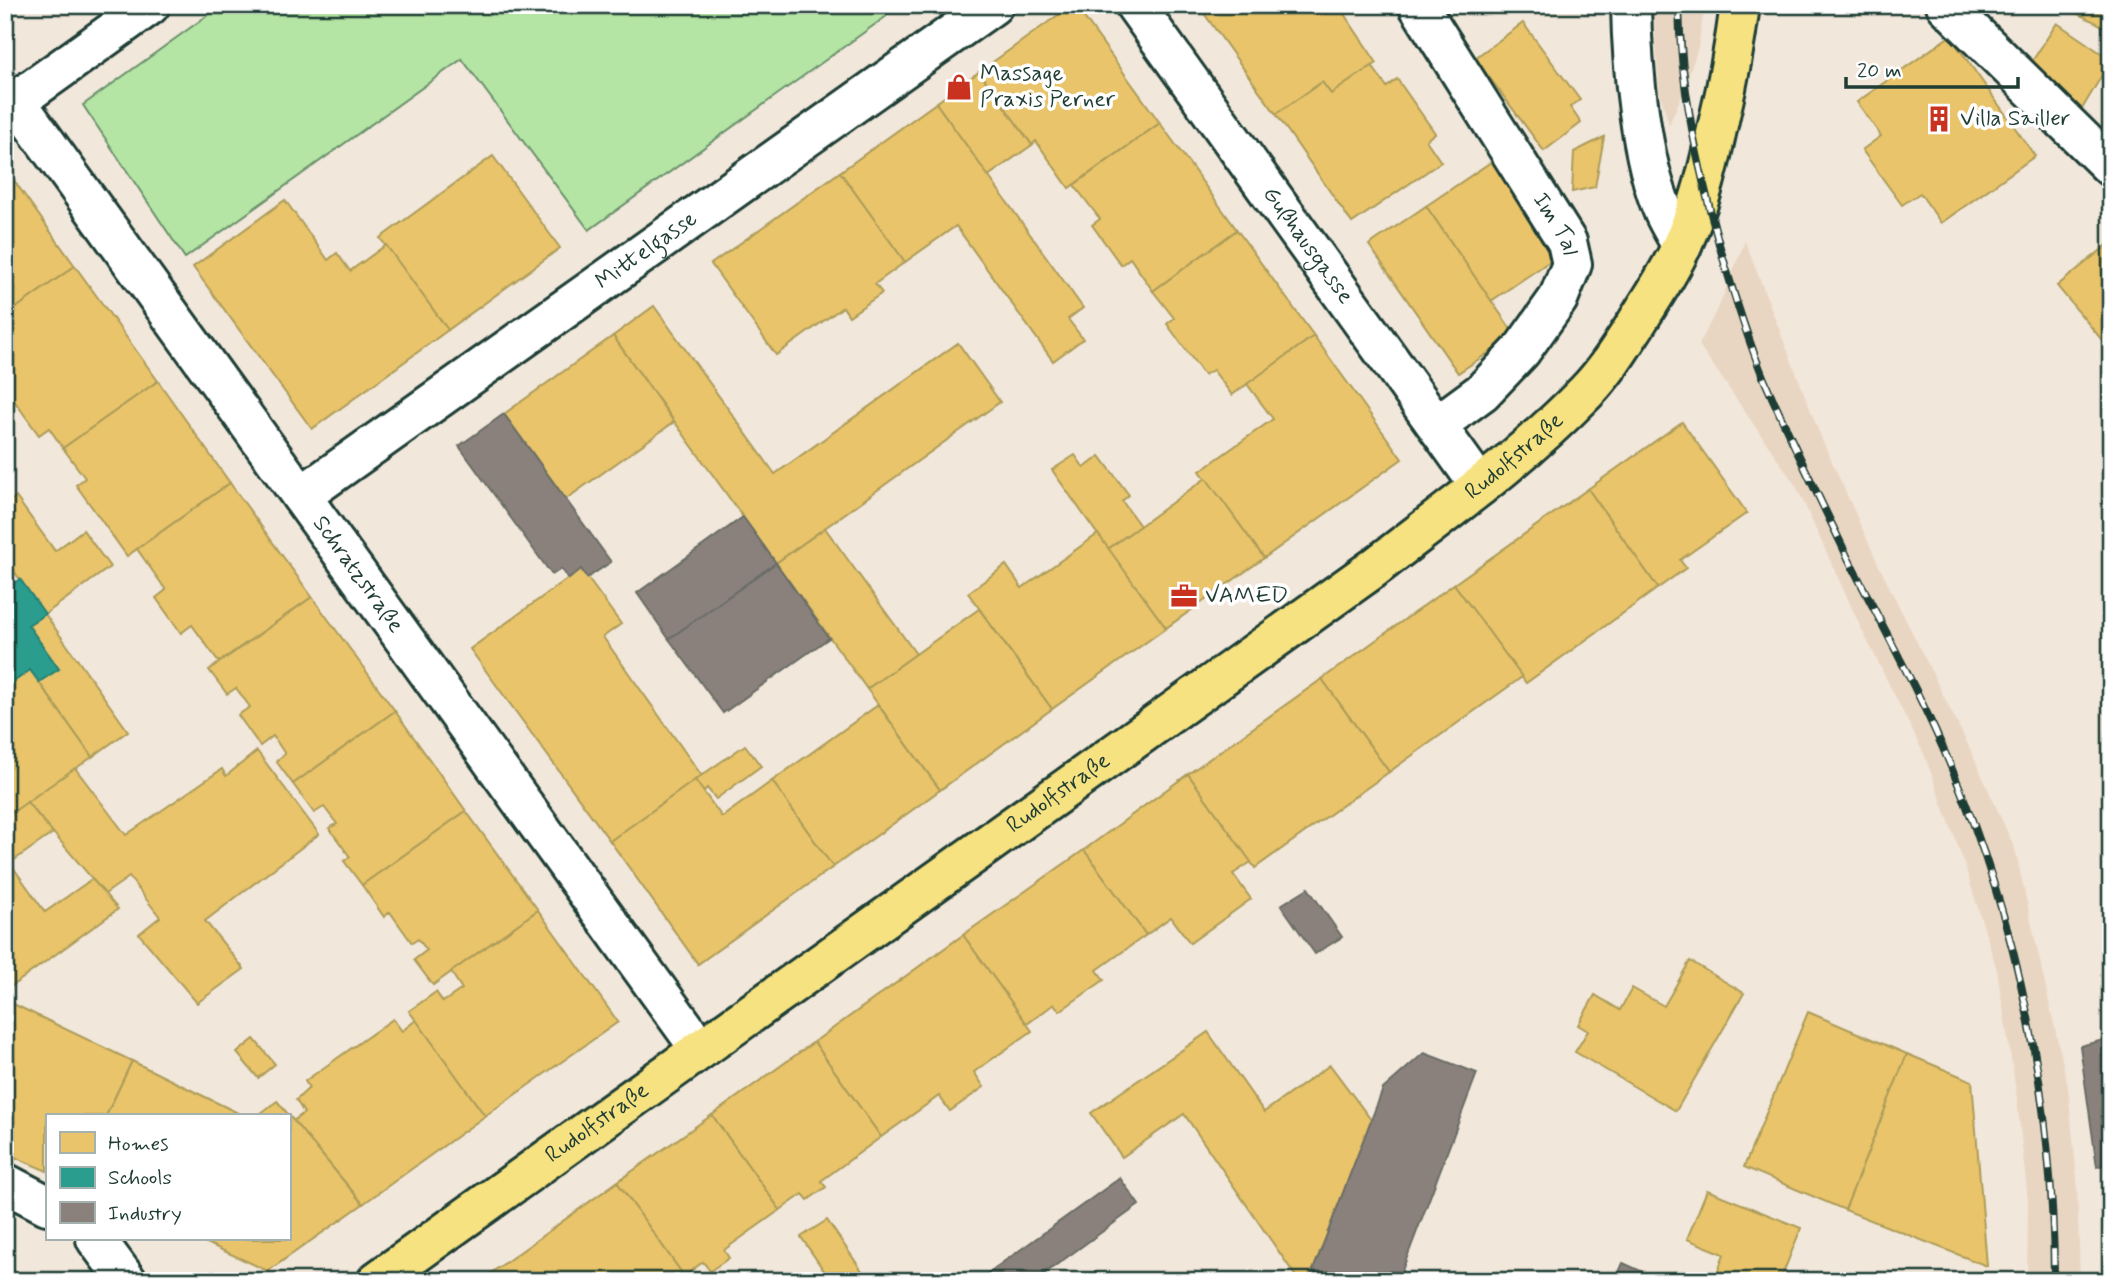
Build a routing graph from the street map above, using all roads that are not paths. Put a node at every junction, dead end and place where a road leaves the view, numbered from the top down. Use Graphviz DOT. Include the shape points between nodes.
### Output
graph roads {
  1 [pos="150,5"];
  2 [pos="993,5"];
  3 [pos="1135,5"];
  4 [pos="1418,5"];
  5 [pos="1631,5"];
  6 [pos="1740,5"];
  7 [pos="1947,5"];
  8 [pos="10,102"];
  9 [pos="2111,167"];
  10 [pos="1682,246"];
  11 [pos="1437,425"];
  12 [pos="1480,486"];
  13 [pos="301,496"];
  14 [pos="700,1049"];
  15 [pos="5,1183"];
  16 [pos="46,1204"];
  17 [pos="97,1240"];
  18 [pos="128,1281"];
  19 [pos="377,1281"];
  1 -- 8 [label="street"];
  2 -- 13 [label="street, Mittelgasse"];
  3 -- 11 [label="street, Gußhausgasse"];
  4 -- 11 [label="street, Im Tal" via="1567,242 1572,264 1558,299 1521,351 1482,392"];
  5 -- 10 [label="street" via="1645,145 1663,212"];
  6 -- 10 [label="main road, Rudolfstraße" via="1714,144"];
  7 -- 9 [label="street"];
  8 -- 13 [label="street, Schratzstraße"];
  10 -- 12 [label="main road, Rudolfstraße" via="1626,338 1587,391"];
  11 -- 12 [label="street, Gußhausgasse"];
  12 -- 14 [label="main road, Rudolfstraße" via="1374,568"];
  13 -- 14 [label="street, Schratzstraße"];
  14 -- 19 [label="main road, Rudolfstraße"];
  15 -- 16 [label="street"];
  17 -- 18 [label="street"];
}
